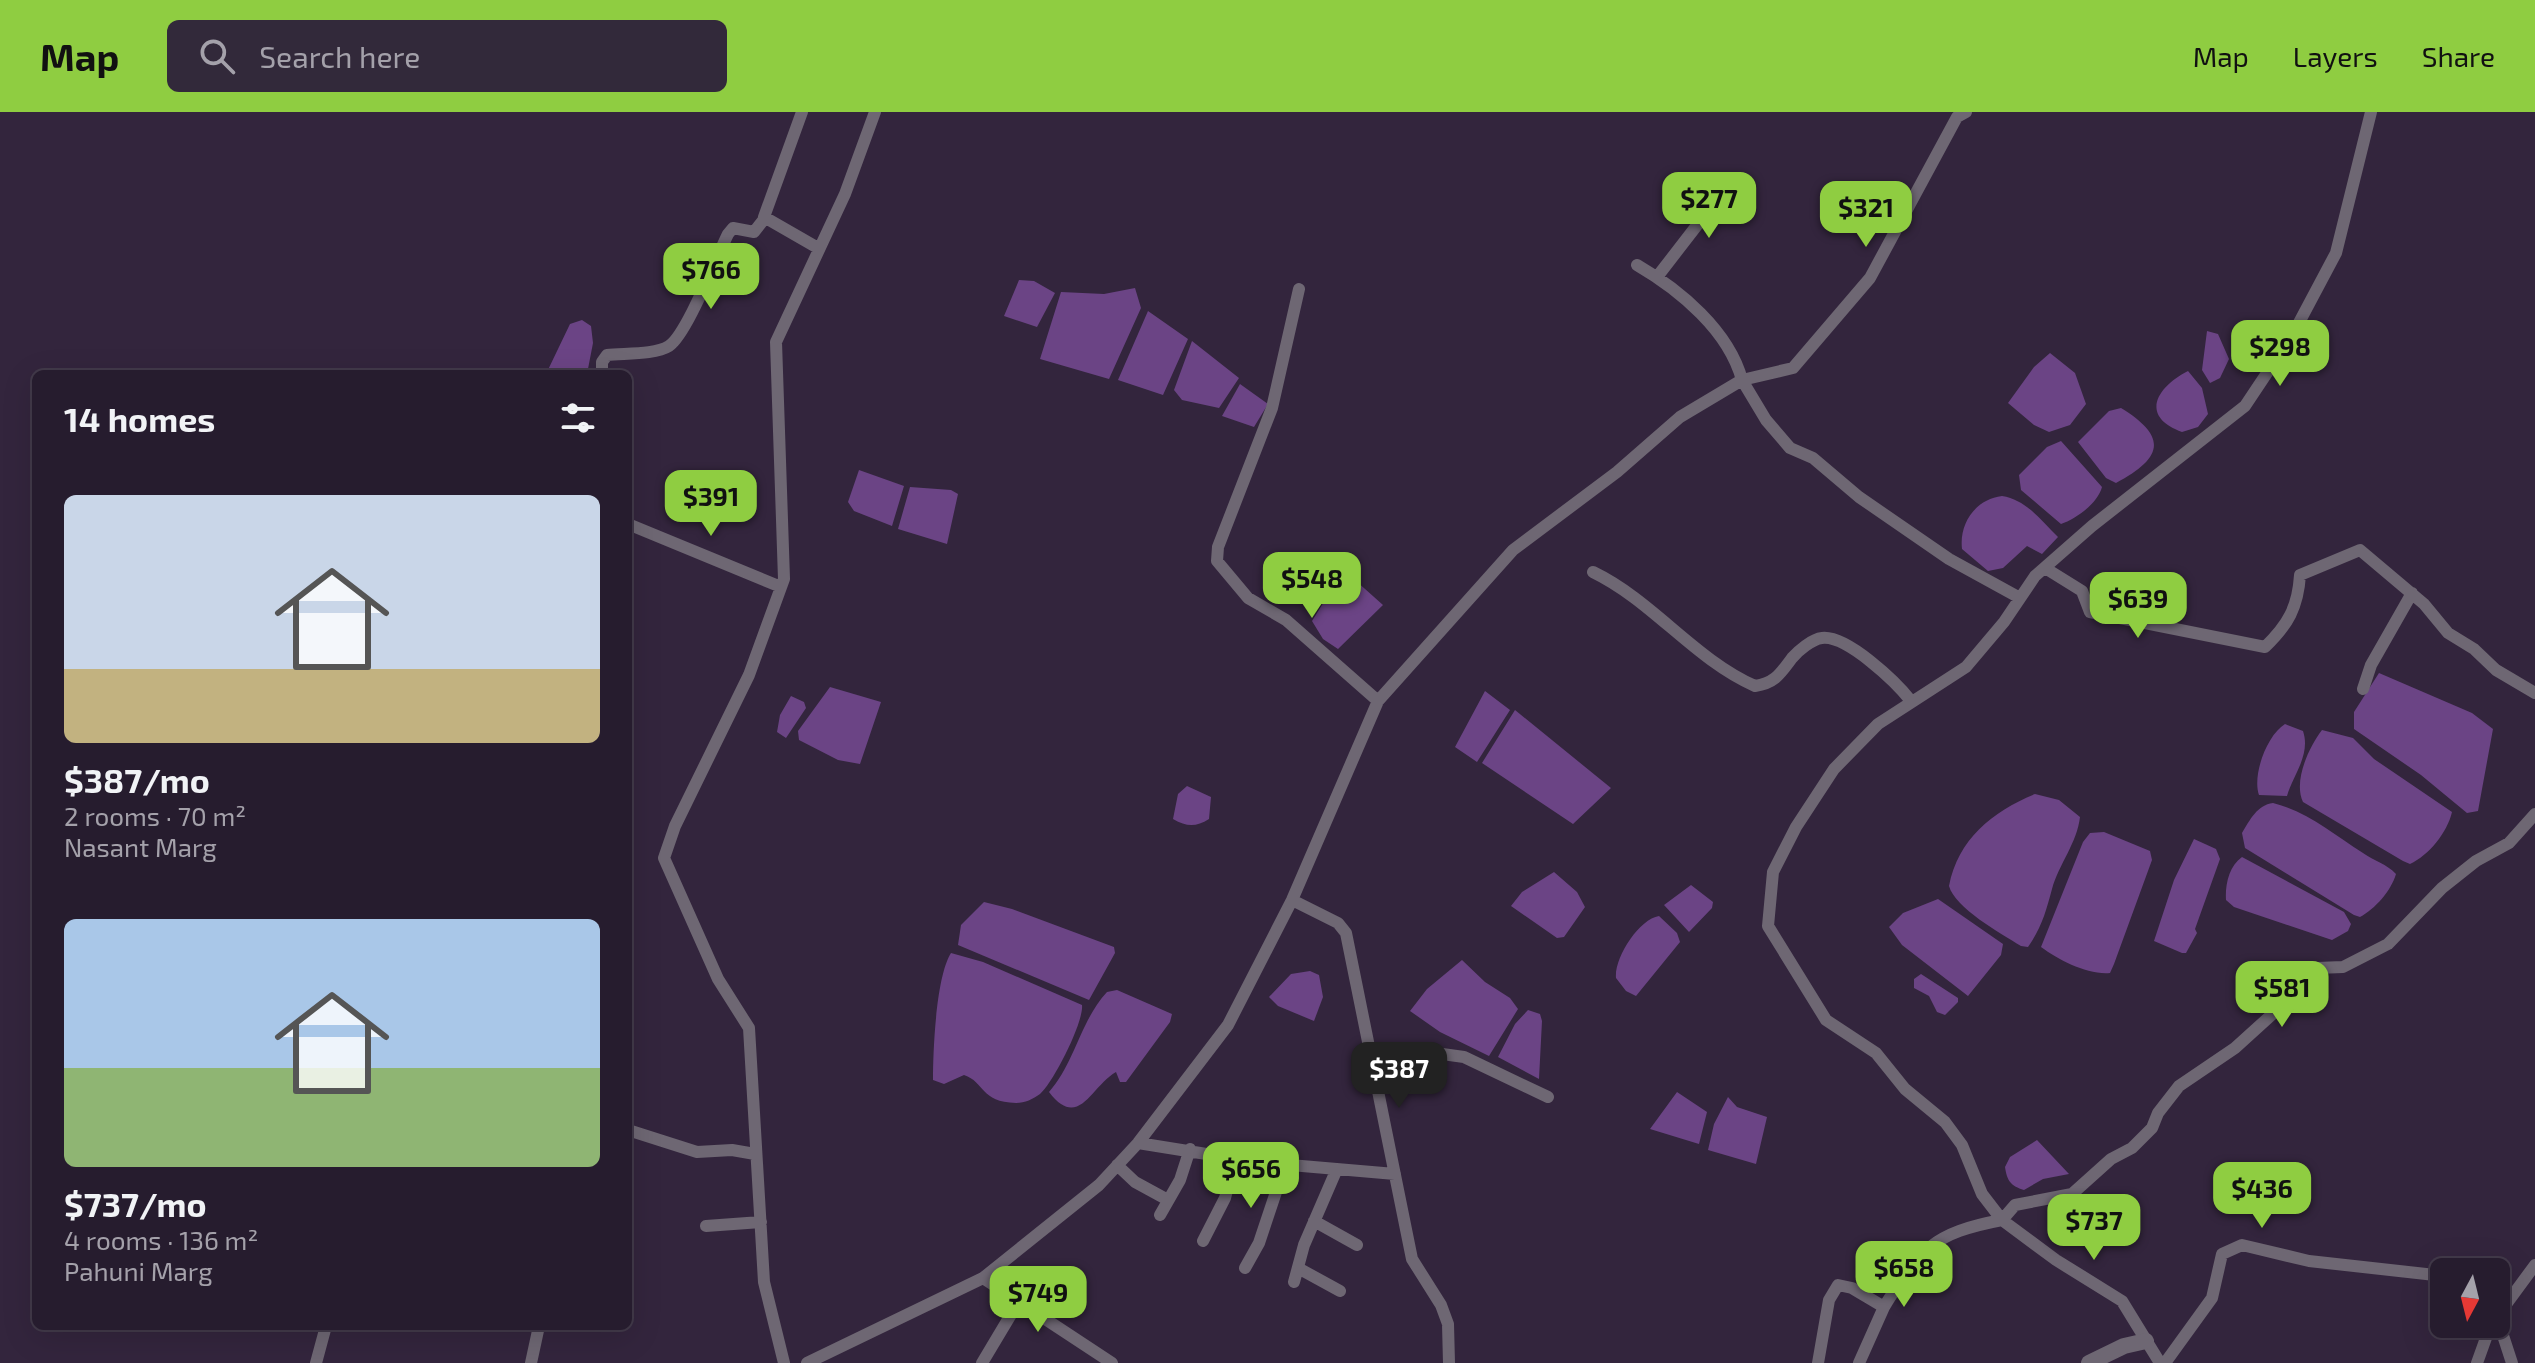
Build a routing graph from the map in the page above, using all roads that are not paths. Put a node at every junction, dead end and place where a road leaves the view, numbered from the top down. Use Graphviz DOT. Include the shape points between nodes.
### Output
graph roads {
  1 [pos="802,112"];
  2 [pos="875,112"];
  3 [pos="1966,112"];
  4 [pos="2371,112"];
  5 [pos="1732,180"];
  6 [pos="765,218"];
  7 [pos="818,248"];
  8 [pos="1637,265"];
  9 [pos="1657,277"];
  10 [pos="1299,289"];
  11 [pos="602,370"];
  12 [pos="1742,380"];
  13 [pos="632,526"];
  14 [pos="2045,568"];
  15 [pos="1593,572"];
  16 [pos="781,587"];
  17 [pos="2412,593"];
  18 [pos="2020,598"];
  19 [pos="2363,689"];
  20 [pos="2535,693"];
  21 [pos="1378,701"];
  22 [pos="1911,701"];
  23 [pos="2535,814"];
  24 [pos="1292,900"];
  25 [pos="1370,1060"];
  26 [pos="1548,1097"];
  27 [pos="632,1131"];
  28 [pos="1138,1143"];
  29 [pos="1190,1149"];
  30 [pos="755,1154"];
  31 [pos="1236,1157"];
  32 [pos="1117,1165"];
  33 [pos="1285,1165"];
  34 [pos="1336,1171"];
  35 [pos="1395,1174"];
  36 [pos="1168,1200"];
  37 [pos="1160,1215"];
  38 [pos="2002,1220"];
  39 [pos="1314,1221"];
  40 [pos="761,1222"];
  41 [pos="706,1226"];
  42 [pos="1203,1241"];
  43 [pos="1357,1245"];
  44 [pos="2535,1265"];
  45 [pos="1245,1268"];
  46 [pos="1298,1268"];
  47 [pos="2430,1274"];
  48 [pos="983,1278"];
  49 [pos="1294,1282"];
  50 [pos="1340,1291"];
  51 [pos="2510,1298"];
  52 [pos="1019,1301"];
  53 [pos="1884,1307"];
  54 [pos="325,1330"];
  55 [pos="538,1330"];
  56 [pos="2486,1338"];
  57 [pos="2503,1338"];
  58 [pos="2146,1341"];
  59 [pos="316,1363"];
  60 [pos="531,1363"];
  61 [pos="784,1363"];
  62 [pos="807,1363"];
  63 [pos="982,1363"];
  64 [pos="1112,1363"];
  65 [pos="1449,1363"];
  66 [pos="1818,1363"];
  67 [pos="1859,1363"];
  68 [pos="2089,1363"];
  69 [pos="2162,1363"];
  70 [pos="2477,1363"];
  71 [pos="2512,1363"];
  1 -- 6 [label="street"];
  2 -- 7 [label="street" via="845,194"];
  3 -- 12 [label="street" via="1957,117 1870,278 1805,357 1793,368"];
  4 -- 14 [label="street" via="2336,253 2253,395"];
  5 -- 9 [label="street"];
  6 -- 7 [label="street"];
  6 -- 11 [label="street" via="754,232 733,228 728,234 671,345 607,355"];
  7 -- 16 [label="street" via="776,342"];
  8 -- 9 [label="street"];
  9 -- 12 [label="street" via="1697,311 1735,356"];
  10 -- 21 [label="street" via="1272,408 1217,561 1248,598 1286,620"];
  12 -- 18 [label="street" via="1790,448 1813,458 1949,559"];
  12 -- 21 [label="street" via="1680,417 1513,550"];
  13 -- 16 [label="street"];
  14 -- 17 [label="street" via="2082,591 2090,612 2265,647 2288,625 2300,575 2360,550"];
  14 -- 18 [label="street"];
  15 -- 22 [label="street" via="1755,686 1771,683 1814,640 1825,637 1842,641 1897,683"];
  16 -- 30 [label="street" via="749,675 664,858 718,979 749,1028"];
  17 -- 19 [label="street"];
  17 -- 20 [label="street" via="2448,633"];
  18 -- 22 [label="street" via="1966,667"];
  21 -- 24 [label="street"];
  22 -- 38 [label="street" via="1878,724 1834,769 1796,827 1773,872 1768,926 1826,1020 1876,1053 1905,1089 1945,1122 1962,1145 1982,1194"];
  23 -- 38 [label="street" via="2509,843 2442,888 2388,944 2343,967 2317,968 2302,978 2278,1009 2235,1048 2179,1086 2152,1128 2072,1194 2015,1205"];
  24 -- 25 [label="street" via="1338,923 1346,933"];
  24 -- 28 [label="street" via="1228,1025"];
  25 -- 26 [label="street" via="1435,1053 1464,1057"];
  25 -- 35 [label="street"];
  27 -- 30 [label="street" via="697,1152"];
  28 -- 29 [label="street"];
  28 -- 32 [label="street"];
  29 -- 31 [label="street"];
  29 -- 36 [label="street"];
  30 -- 40 [label="street"];
  31 -- 33 [label="street"];
  31 -- 42 [label="street" via="1225,1198"];
  32 -- 36 [label="street"];
  32 -- 48 [label="street" via="1069,1211"];
  33 -- 34 [label="street"];
  33 -- 45 [label="street" via="1259,1243"];
  34 -- 35 [label="street"];
  34 -- 39 [label="street"];
  35 -- 65 [label="street" via="1412,1259 1448,1324"];
  36 -- 37 [label="street"];
  38 -- 53 [label="street" via="1939,1238 1916,1259"];
  38 -- 58 [label="street" via="2122,1301"];
  39 -- 43 [label="street"];
  39 -- 46 [label="street"];
  40 -- 41 [label="street"];
  40 -- 61 [label="street" via="764,1282"];
  44 -- 51 [label="street"];
  46 -- 49 [label="street"];
  46 -- 50 [label="street"];
  47 -- 69 [label="street" via="2309,1261 2242,1245 2222,1254 2212,1298"];
  48 -- 52 [label="street"];
  48 -- 62 [label="street"];
  52 -- 63 [label="street"];
  52 -- 64 [label="street"];
  53 -- 66 [label="street" via="1838,1285 1829,1300"];
  53 -- 67 [label="street"];
  54 -- 59 [label="street"];
  55 -- 60 [label="street"];
  56 -- 70 [label="street"];
  57 -- 71 [label="street"];
  58 -- 68 [label="street"];
  58 -- 69 [label="street"];
}
